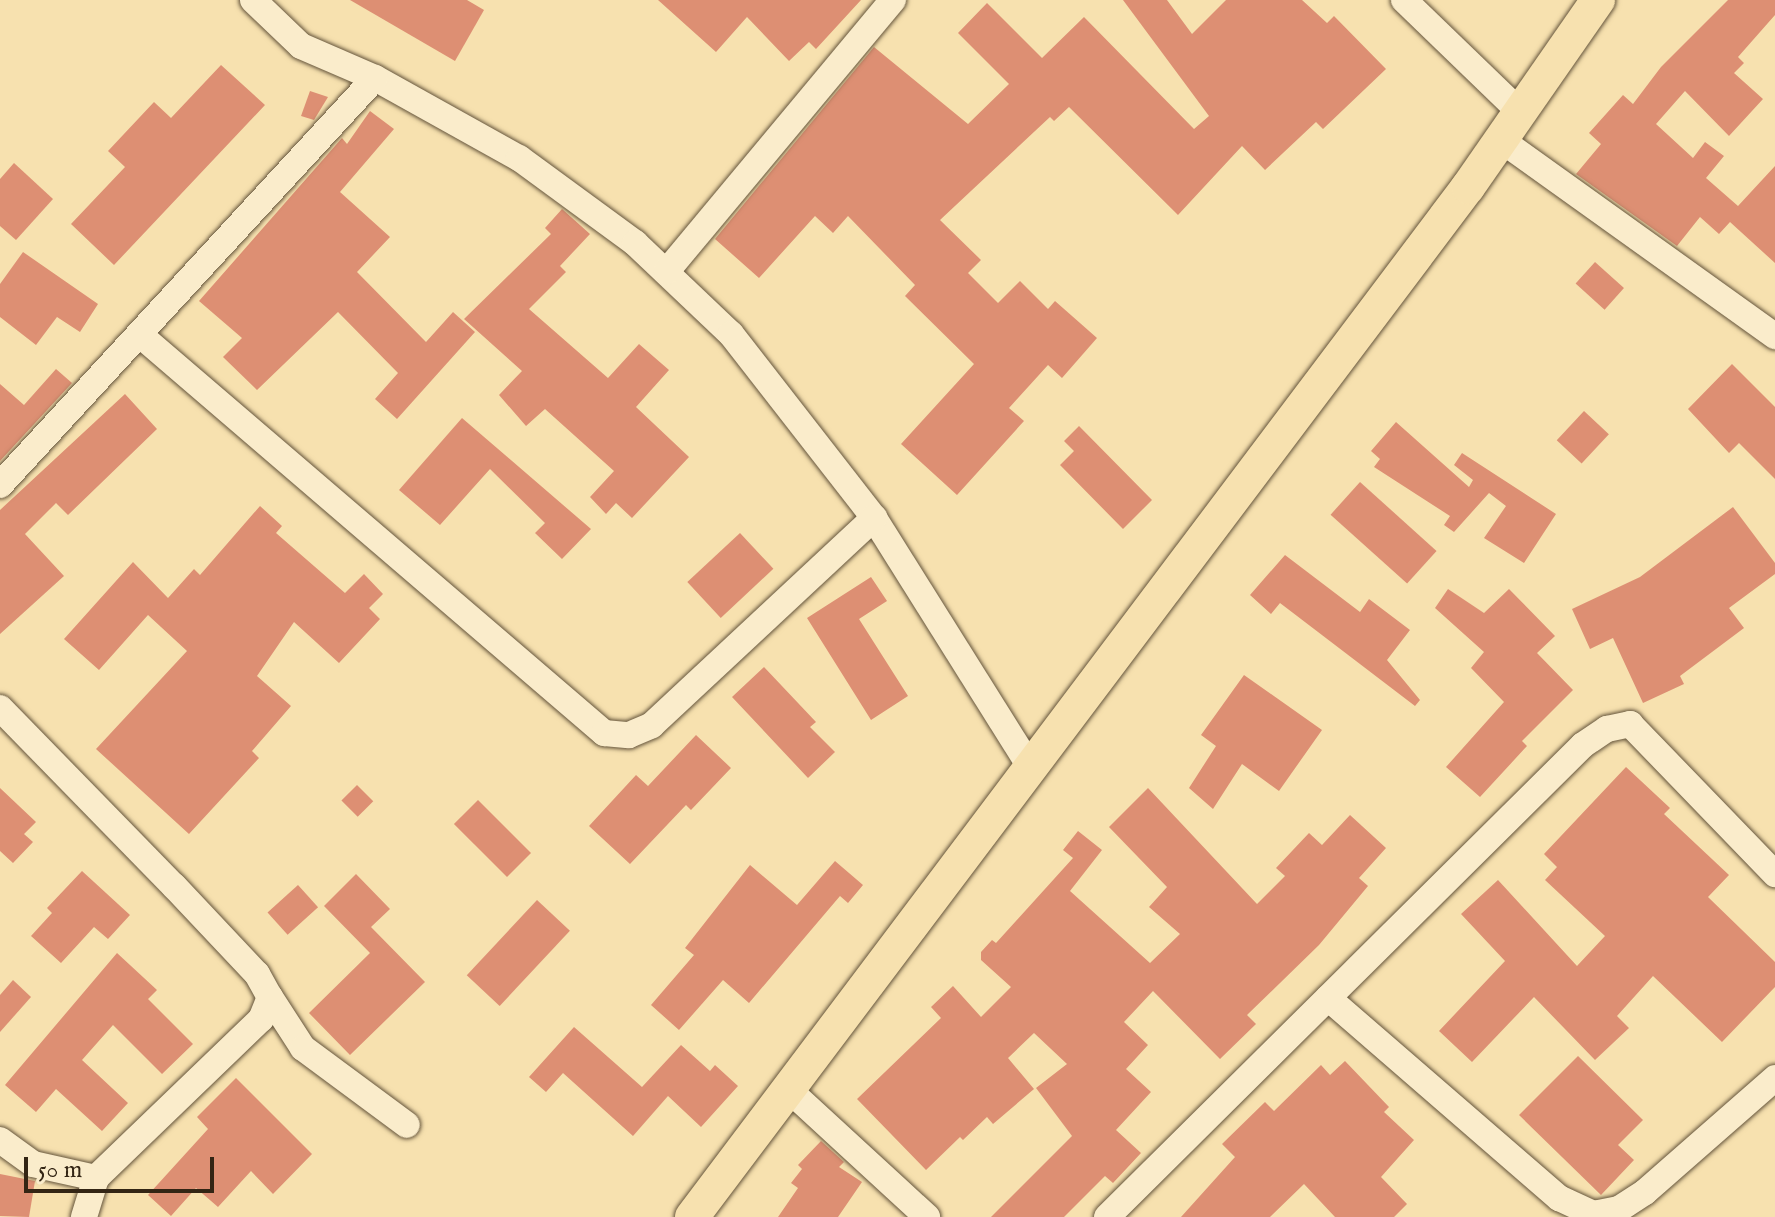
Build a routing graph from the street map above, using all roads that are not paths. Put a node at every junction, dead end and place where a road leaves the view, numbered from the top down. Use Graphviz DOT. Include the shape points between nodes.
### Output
graph roads {
  1 [pos="253,0"];
  2 [pos="893,0"];
  3 [pos="1404,0"];
  4 [pos="1598,0"];
  5 [pos="375,78"];
  6 [pos="1520,112"];
  7 [pos="1501,140"];
  8 [pos="667,271"];
  9 [pos="1773,329"];
  10 [pos="139,334"];
  11 [pos="0,485"];
  12 [pos="874,518"];
  13 [pos="0,708"];
  14 [pos="1031,768"];
  15 [pos="1775,874"];
  16 [pos="270,997"];
  17 [pos="1328,998"];
  18 [pos="1775,1078"];
  19 [pos="788,1089"];
  20 [pos="407,1125"];
  21 [pos="0,1140"];
  22 [pos="96,1178"];
  23 [pos="84,1217"];
  24 [pos="692,1217"];
  25 [pos="927,1217"];
  26 [pos="1107,1217"];
  1 -- 5 [label="street" via="301,46"];
  2 -- 8 [label="street"];
  3 -- 6 [label="street"];
  4 -- 6 [label="main road"];
  5 -- 8 [label="street" via="519,158"];
  5 -- 10 [label="street"];
  6 -- 7 [label="main road"];
  7 -- 9 [label="street"];
  7 -- 14 [label="main road"];
  8 -- 12 [label="street" via="731,334"];
  10 -- 11 [label="street"];
  10 -- 12 [label="street" via="604,733 629,735 652,725"];
  12 -- 14 [label="street"];
  13 -- 16 [label="street" via="257,974"];
  14 -- 19 [label="main road"];
  15 -- 17 [label="street" via="1630,724 1607,729 1583,745"];
  16 -- 20 [label="street" via="303,1048"];
  16 -- 22 [label="street" via="261,1019 238,1044"];
  17 -- 18 [label="street" via="1548,1189 1593,1214 1619,1209 1645,1192"];
  17 -- 26 [label="street"];
  19 -- 24 [label="main road"];
  19 -- 25 [label="street"];
  21 -- 22 [label="street" via="33,1164"];
  22 -- 23 [label="street"];
}
